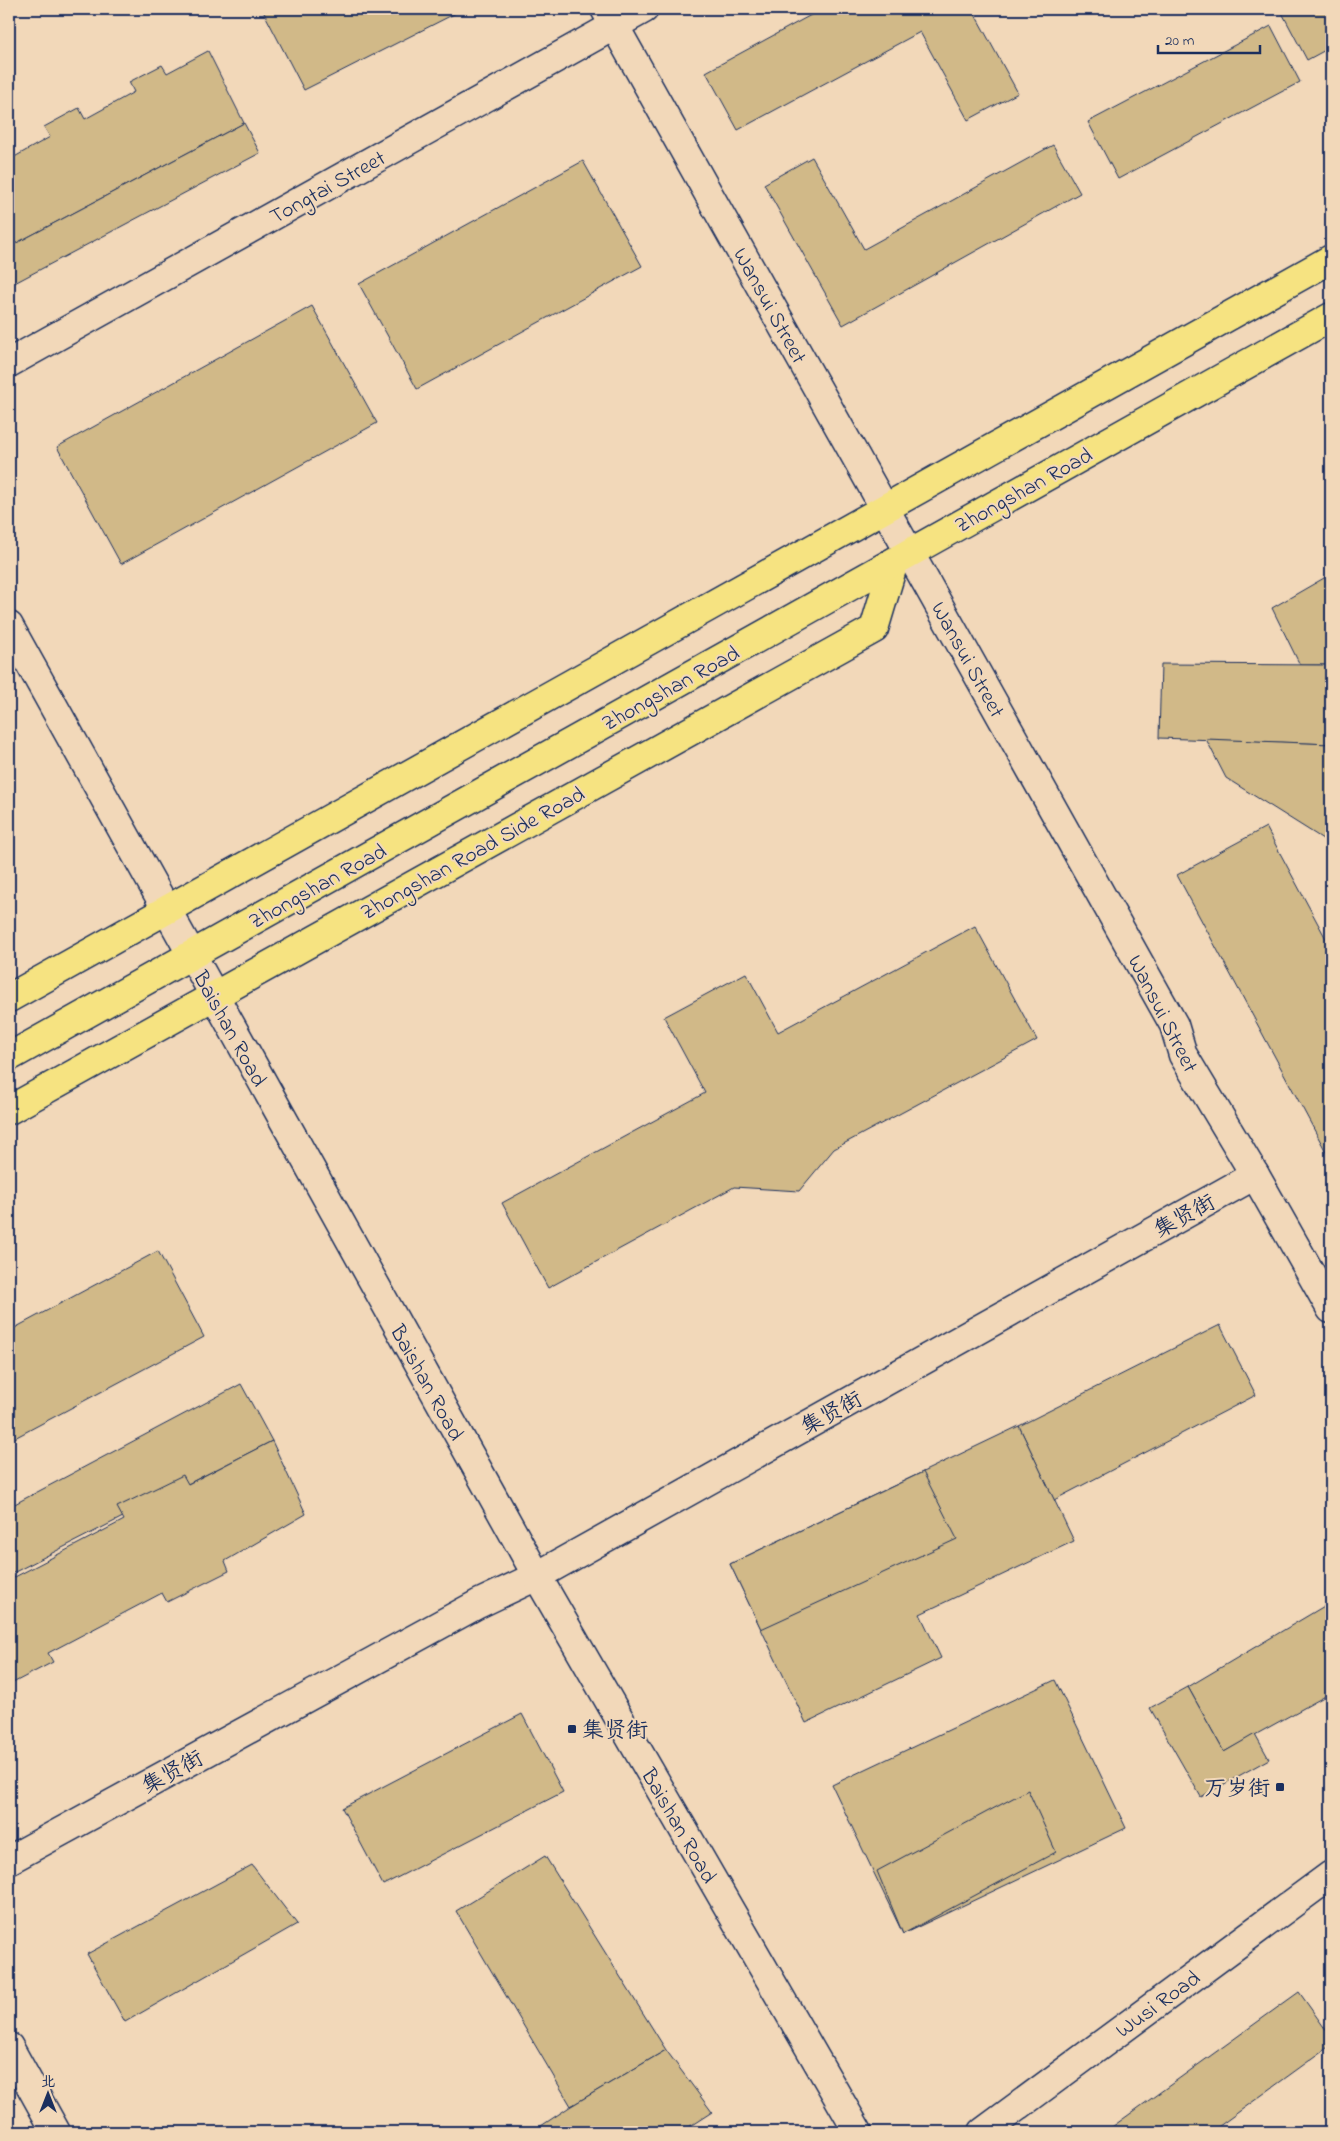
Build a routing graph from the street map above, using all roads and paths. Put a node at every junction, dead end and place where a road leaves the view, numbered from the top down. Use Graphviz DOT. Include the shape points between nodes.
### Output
graph roads {
  1 [pos="644,9"];
  2 [pos="610,17"];
  3 [pos="1331,259"];
  4 [pos="1331,317"];
  5 [pos="9,363"];
  6 [pos="885,509"];
  7 [pos="902,557"];
  8 [pos="9,626"];
  9 [pos="166,910"];
  10 [pos="191,955"];
  11 [pos="214,996"];
  12 [pos="9,998"];
  13 [pos="9,1057"];
  14 [pos="9,1110"];
  15 [pos="1255,1175"];
  16 [pos="1331,1308"];
  17 [pos="537,1576"];
  18 [pos="9,1860"];
  19 [pos="1331,1875"];
  20 [pos="9,2047"];
  21 [pos="56,2132"];
  22 [pos="858,2132"];
  23 [pos="983,2132"];
  1 -- 2 [label="street, Tongtai Street"];
  2 -- 5 [label="street, Tongtai Street"];
  2 -- 6 [label="street, Wansui Street"];
  3 -- 6 [label="main road"];
  4 -- 7 [label="main road, Zhongshan Road"];
  6 -- 7 [label="street, Wansui Street"];
  6 -- 9 [label="main road"];
  7 -- 10 [label="main road, Zhongshan Road"];
  7 -- 11 [label="main road, Zhongshan Road Side Road" via="874,629"];
  7 -- 15 [label="street, Wansui Street" via="1174,1025 1183,1055"];
  8 -- 9 [label="street, Baishan Road"];
  9 -- 10 [label="street, Baishan Road"];
  9 -- 12 [label="main road"];
  10 -- 11 [label="street, Baishan Road"];
  10 -- 13 [label="main road, Zhongshan Road"];
  11 -- 14 [label="main road, Zhongshan Road Side Road"];
  11 -- 17 [label="street, Baishan Road"];
  15 -- 16 [label="street, Wansui Street"];
  15 -- 17 [label="street, 集贤街"];
  17 -- 18 [label="street, 集贤街" via="478,1604"];
  17 -- 22 [label="street, Baishan Road"];
  19 -- 23 [label="street, Wusi Road"];
  20 -- 21 [label="street"];
}
